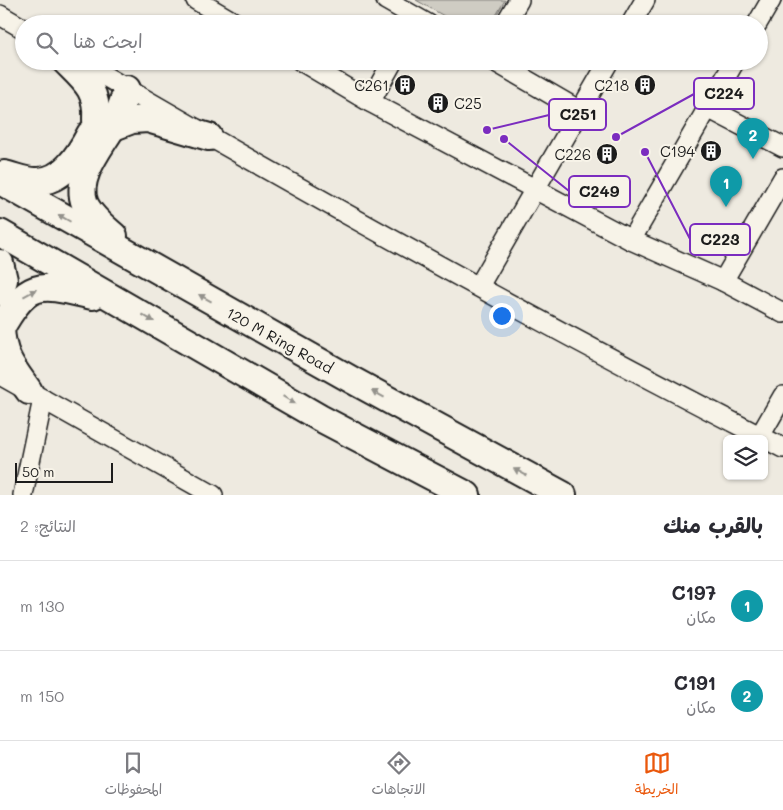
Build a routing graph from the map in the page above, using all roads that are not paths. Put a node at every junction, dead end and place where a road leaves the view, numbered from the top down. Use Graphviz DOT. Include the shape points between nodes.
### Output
graph roads {
  1 [pos="386,0"];
  2 [pos="519,0"];
  3 [pos="645,0"];
  4 [pos="771,0"];
  5 [pos="200,1"];
  6 [pos="222,15"];
  7 [pos="409,15"];
  8 [pos="510,15"];
  9 [pos="636,15"];
  10 [pos="762,15"];
  11 [pos="0,16"];
  12 [pos="15,24"];
  13 [pos="73,70"];
  14 [pos="94,70"];
  15 [pos="316,70"];
  16 [pos="389,70"];
  17 [pos="509,70"];
  18 [pos="604,70"];
  19 [pos="730,70"];
  20 [pos="125,88"];
  21 [pos="370,102"];
  22 [pos="708,108"];
  23 [pos="580,111"];
  24 [pos="104,124"];
  25 [pos="209,137"];
  26 [pos="783,147"];
  27 [pos="0,173"];
  28 [pos="783,178"];
  29 [pos="0,181"];
  30 [pos="535,189"];
  31 [pos="0,233"];
  32 [pos="631,240"];
  33 [pos="0,263"];
  34 [pos="144,264"];
  35 [pos="723,281"];
  36 [pos="479,286"];
  37 [pos="0,292"];
  38 [pos="119,302"];
  39 [pos="783,313"];
  40 [pos="1,329"];
  41 [pos="0,374"];
  42 [pos="36,395"];
  43 [pos="783,396"];
  44 [pos="758,435"];
  45 [pos="761,435"];
  46 [pos="768,440"];
  47 [pos="782,446"];
  48 [pos="22,495"];
  49 [pos="212,495"];
  50 [pos="467,495"];
  51 [pos="563,495"];
  1 -- 7 [label="street"];
  2 -- 8 [label="street"];
  3 -- 9 [label="street"];
  4 -- 10 [label="street"];
  5 -- 6 [label="street"];
  11 -- 12 [label="street"];
  13 -- 24 [label="highway" via="92,90"];
  14 -- 20 [label="street"];
  15 -- 21 [label="street"];
  16 -- 21 [label="street"];
  17 -- 23 [label="street"];
  18 -- 23 [label="street"];
  19 -- 22 [label="street"];
  20 -- 24 [label="highway"];
  20 -- 25 [label="street"];
  21 -- 30 [label="street"];
  22 -- 26 [label="street"];
  22 -- 32 [label="street"];
  23 -- 30 [label="street"];
  24 -- 25 [label="highway" via="148,119"];
  24 -- 27 [label="highway" via="61,172 44,181"];
  24 -- 34 [label="highway" via="100,145 86,174 85,204"];
  25 -- 36 [label="street"];
  28 -- 35 [label="street"];
  34 -- 29 [label="highway, 120 M Ring Road, one-way"];
  30 -- 32 [label="street"];
  30 -- 36 [label="street"];
  31 -- 38 [label="highway"];
  32 -- 35 [label="street"];
  33 -- 37 [label="highway" via="4,280"];
  51 -- 34 [label="highway, 120 M Ring Road, one-way"];
  35 -- 39 [label="street"];
  36 -- 44 [label="street"];
  40 -- 38 [label="highway, one-way" via="12,307 37,289 55,288"];
  38 -- 50 [label="highway, one-way" via="320,418"];
  40 -- 42 [label="highway" via="6,355"];
  41 -- 42 [label="street"];
  42 -- 48 [label="street"];
  42 -- 49 [label="street"];
  43 -- 45 [label="street"];
  46 -- 47 [label="street"];
}
